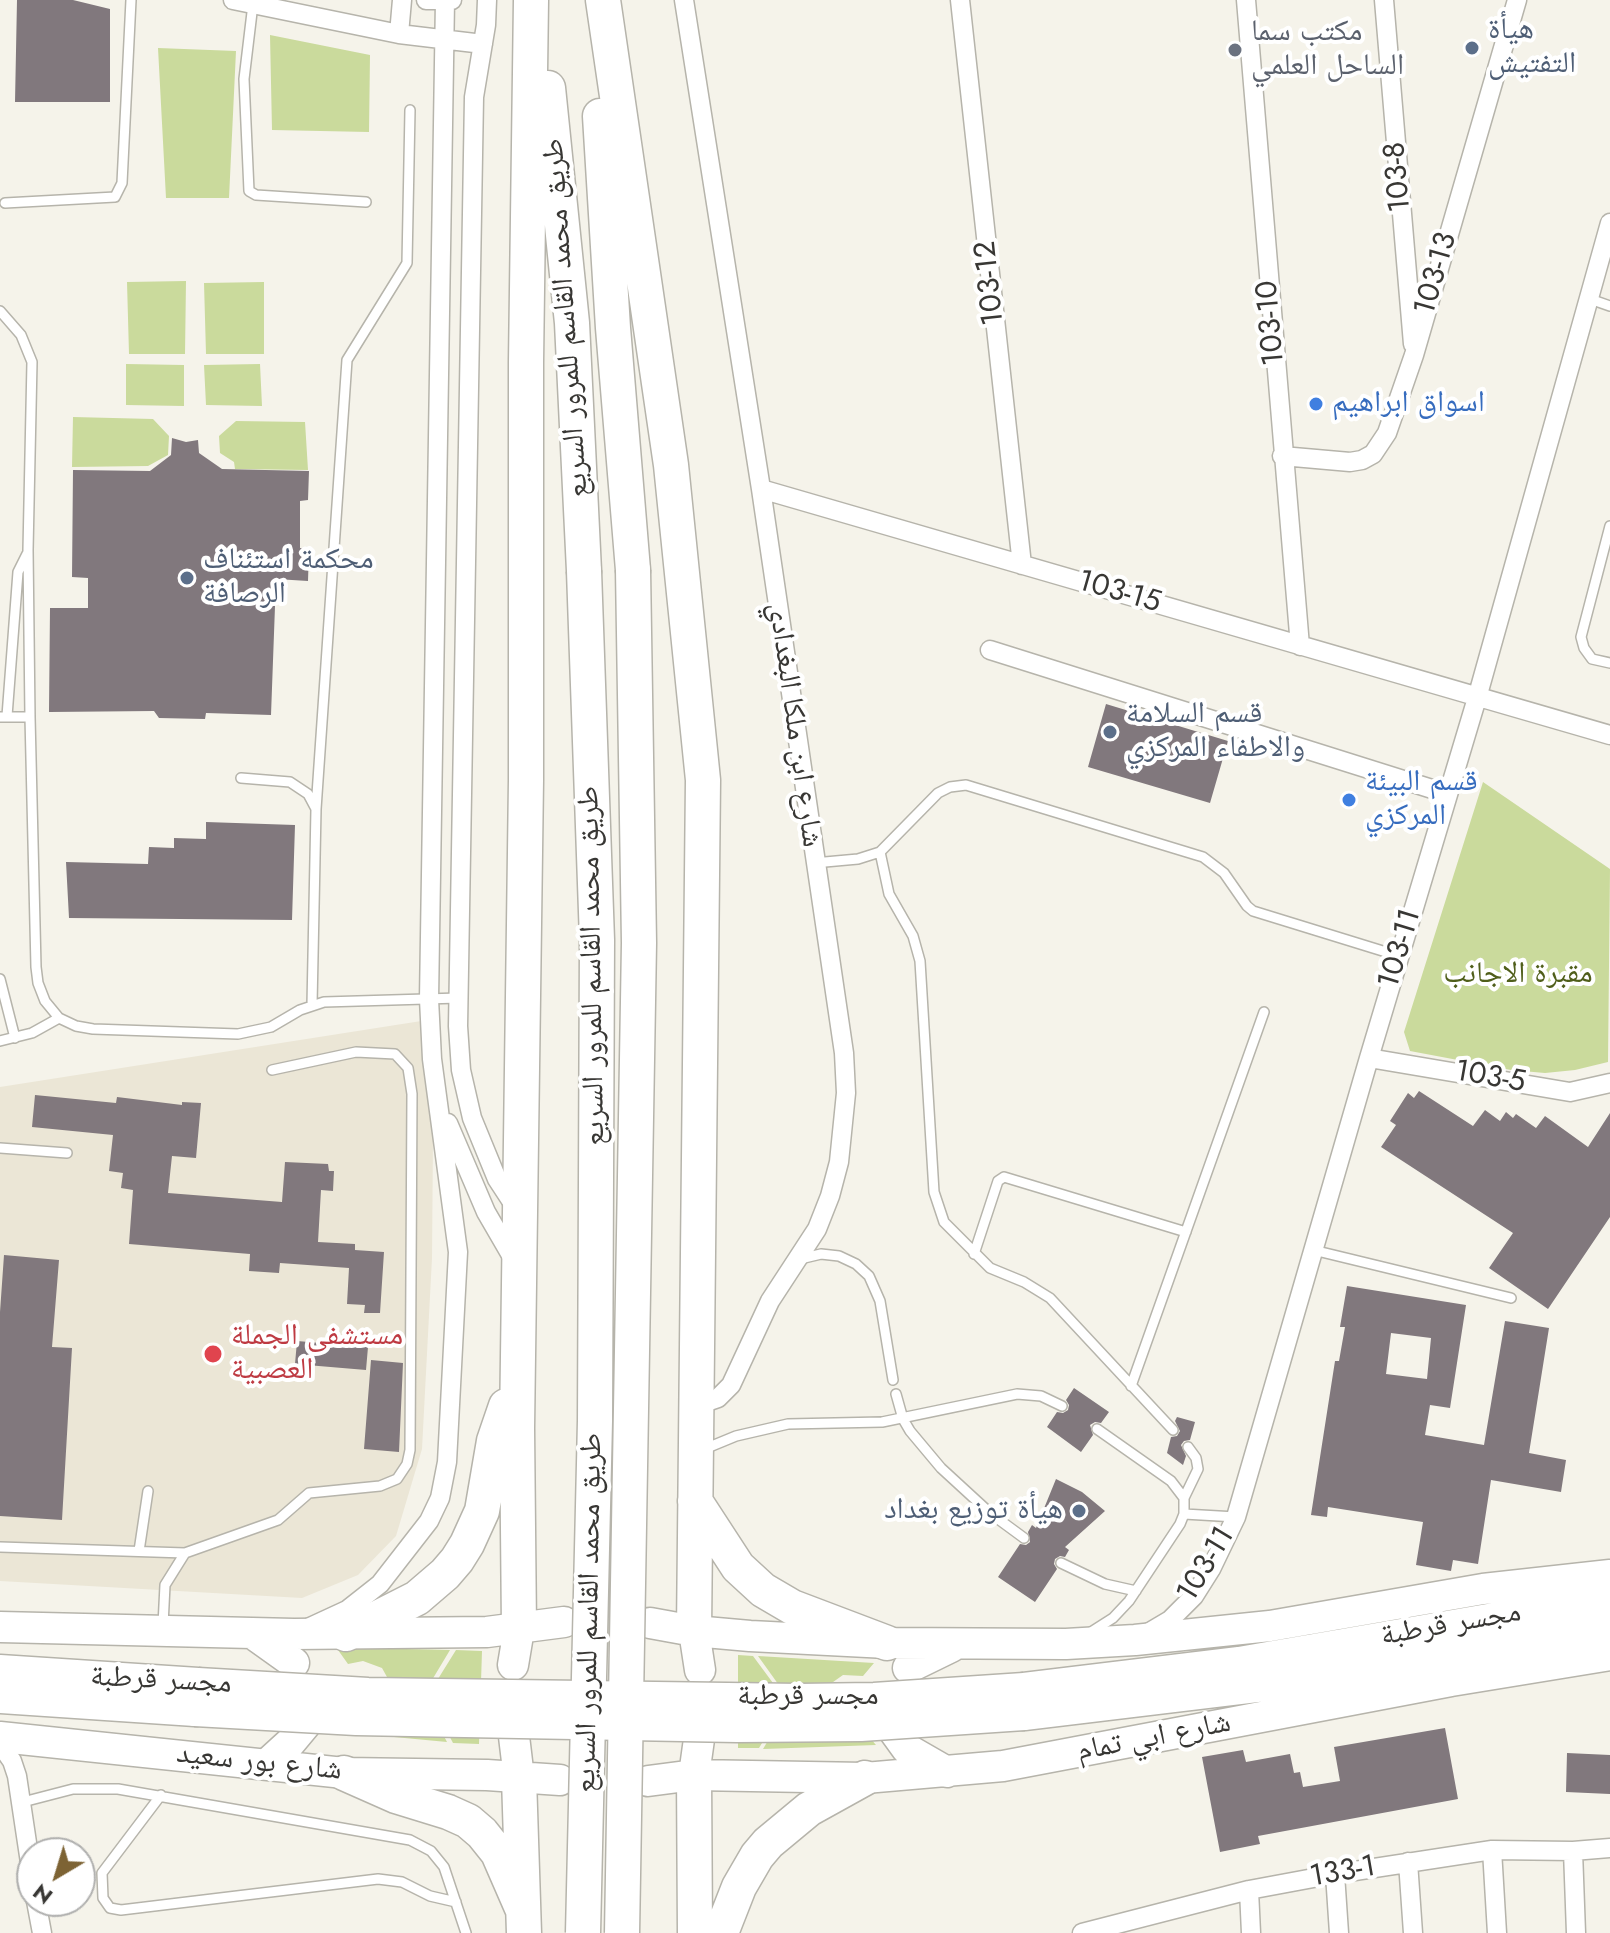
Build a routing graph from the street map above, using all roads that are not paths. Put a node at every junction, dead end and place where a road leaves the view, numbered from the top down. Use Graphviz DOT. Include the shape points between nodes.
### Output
graph roads {
  1 [pos="131,0"];
  2 [pos="233,0"];
  3 [pos="402,0"];
  4 [pos="426,0"];
  5 [pos="445,0"];
  6 [pos="452,0"];
  7 [pos="487,0"];
  8 [pos="531,0"];
  9 [pos="540,0"];
  10 [pos="594,0"];
  11 [pos="603,0"];
  12 [pos="684,0"];
  13 [pos="960,0"];
  14 [pos="1246,0"];
  15 [pos="1384,0"];
  16 [pos="1517,0"];
  17 [pos="253,4"];
  18 [pos="399,34"];
  19 [pos="445,41"];
  20 [pos="483,44"];
  21 [pos="410,110"];
  22 [pos="366,202"];
  23 [pos="5,203"];
  24 [pos="1610,223"];
  25 [pos="1587,298"];
  26 [pos="1610,306"];
  27 [pos="0,311"];
  28 [pos="1414,355"];
  29 [pos="1282,456"];
  30 [pos="761,489"];
  31 [pos="1610,526"];
  32 [pos="28,550"];
  33 [pos="1022,565"];
  34 [pos="1300,646"];
  35 [pos="990,650"];
  36 [pos="1610,663"];
  37 [pos="1477,698"];
  38 [pos="3,716"];
  39 [pos="30,717"];
  40 [pos="1610,735"];
  41 [pos="241,778"];
  42 [pos="1448,794"];
  43 [pos="316,809"];
  44 [pos="880,852"];
  45 [pos="814,863"];
  46 [pos="1399,956"];
  47 [pos="1,985"];
  48 [pos="459,998"];
  49 [pos="429,999"];
  50 [pos="312,1005"];
  51 [pos="1264,1012"];
  52 [pos="59,1018"];
  53 [pos="15,1038"];
  54 [pos="0,1041"];
  55 [pos="1369,1058"];
  56 [pos="272,1070"];
  57 [pos="1610,1083"];
  58 [pos="436,1091"];
  59 [pos="0,1148"];
  60 [pos="67,1153"];
  61 [pos="520,1212"];
  62 [pos="1186,1232"];
  63 [pos="1313,1250"];
  64 [pos="974,1254"];
  65 [pos="797,1259"];
  66 [pos="519,1268"];
  67 [pos="1511,1298"];
  68 [pos="893,1380"];
  69 [pos="517,1384"];
  70 [pos="1131,1386"];
  71 [pos="896,1394"];
  72 [pos="695,1406"];
  73 [pos="1062,1406"];
  74 [pos="903,1419"];
  75 [pos="1097,1429"];
  76 [pos="1173,1430"];
  77 [pos="1188,1447"];
  78 [pos="695,1453"];
  79 [pos="148,1491"];
  80 [pos="1184,1498"];
  81 [pos="695,1501"];
  82 [pos="1184,1514"];
  83 [pos="1236,1517"];
  84 [pos="1024,1538"];
  85 [pos="0,1547"];
  86 [pos="139,1551"];
  87 [pos="185,1553"];
  88 [pos="1061,1563"];
  89 [pos="1610,1575"];
  90 [pos="1136,1591"];
  91 [pos="1610,1598"];
  92 [pos="564,1622"];
  93 [pos="650,1623"];
  94 [pos="0,1627"];
  95 [pos="1610,1628"];
  96 [pos="519,1629"];
  97 [pos="694,1631"];
  98 [pos="162,1632"];
  99 [pos="346,1634"];
  100 [pos="1135,1640"];
  101 [pos="1066,1644"];
  102 [pos="294,1648"];
  103 [pos="1610,1655"];
  104 [pos="898,1656"];
  105 [pos="513,1665"];
  106 [pos="0,1670"];
  107 [pos="700,1670"];
  108 [pos="197,1697"];
  109 [pos="0,1698"];
  110 [pos="1024,1702"];
  111 [pos="305,1725"];
  112 [pos="513,1728"];
  113 [pos="894,1731"];
  114 [pos="700,1732"];
  115 [pos="0,1737"];
  116 [pos="42,1741"];
  117 [pos="0,1744"];
  118 [pos="267,1764"];
  119 [pos="947,1772"];
  120 [pos="344,1773"];
  121 [pos="694,1775"];
  122 [pos="17,1776"];
  123 [pos="519,1778"];
  124 [pos="865,1778"];
  125 [pos="560,1780"];
  126 [pos="648,1781"];
  127 [pos="161,1795"];
  128 [pos="19,1803"];
  129 [pos="25,1837"];
  130 [pos="1610,1848"];
  131 [pos="1492,1850"];
  132 [pos="1573,1851"];
  133 [pos="1408,1862"];
  134 [pos="1335,1874"];
  135 [pos="1249,1890"];
  136 [pos="456,1902"];
  137 [pos="523,1921"];
  138 [pos="1091,1932"];
  139 [pos="466,1933"];
  140 [pos="583,1933"];
  141 [pos="622,1933"];
  142 [pos="695,1933"];
  143 [pos="721,1933"];
  144 [pos="1251,1933"];
  145 [pos="1339,1933"];
  146 [pos="1413,1933"];
  147 [pos="1497,1933"];
  148 [pos="1576,1933"];
  1 -- 23 [label="lane" via="122,183 115,197"];
  2 -- 17 [label="street"];
  3 -- 18 [label="street"];
  4 -- 5 [label="street"];
  5 -- 6 [label="street"];
  5 -- 19 [label="street"];
  7 -- 20 [label="street"];
  8 -- 61 [label="highway"];
  9 -- 140 [label="highway, طريق محمد القاسم للمرور السريع, bridge" via="572,323 597,956"];
  10 -- 141 [label="highway, طريق محمد القاسم للمرور السريع, bridge" via="633,570 639,943"];
  11 -- 72 [label="highway" via="671,465 703,780"];
  12 -- 30 [label="street, شارع ابن ملكا البغدادي"];
  13 -- 33 [label="street, 103-12"];
  14 -- 29 [label="street, 103-10"];
  15 -- 28 [label="street, 103-8"];
  16 -- 28 [label="street, 103-13"];
  17 -- 18 [label="street"];
  17 -- 22 [label="lane" via="244,79 249,191"];
  18 -- 19 [label="street"];
  19 -- 20 [label="street"];
  19 -- 49 [label="street"];
  20 -- 48 [label="street" via="473,112"];
  21 -- 43 [label="lane" via="407,263 347,360"];
  24 -- 25 [label="street, 103-11"];
  25 -- 26 [label="lane"];
  25 -- 37 [label="street, 103-11"];
  27 -- 32 [label="lane" via="21,335 32,362"];
  28 -- 29 [label="street, 103-13" via="1387,433 1373,454 1350,462"];
  29 -- 34 [label="street, 103-10"];
  30 -- 33 [label="street, 103-15"];
  30 -- 45 [label="street, شارع ابن ملكا البغدادي"];
  31 -- 36 [label="lane" via="1581,637 1592,659"];
  32 -- 38 [label="lane" via="18,572"];
  32 -- 39 [label="lane"];
  33 -- 34 [label="street, 103-15"];
  34 -- 37 [label="street, 103-15"];
  35 -- 42 [label="street"];
  37 -- 40 [label="street, 103-15"];
  37 -- 42 [label="street, 103-11"];
  38 -- 39 [label="lane"];
  39 -- 52 [label="lane" via="37,975 45,1001"];
  41 -- 43 [label="lane" via="290,782 308,794"];
  42 -- 46 [label="street, 103-11"];
  43 -- 50 [label="lane"];
  44 -- 45 [label="lane"];
  44 -- 46 [label="lane" via="938,793 966,785 1203,857 1224,873 1253,911"];
  44 -- 64 [label="lane" via="889,894 913,936 920,961 936,1202 944,1222"];
  45 -- 65 [label="street, شارع ابن ملكا البغدادي" via="846,1093 830,1196"];
  46 -- 55 [label="street, 103-11"];
  47 -- 53 [label="lane"];
  48 -- 49 [label="lane"];
  48 -- 61 [label="street" via="459,1048 472,1118 497,1179"];
  49 -- 50 [label="lane"];
  49 -- 58 [label="street"];
  50 -- 52 [label="lane" via="271,1027 238,1034 93,1029"];
  51 -- 62 [label="lane"];
  52 -- 53 [label="lane"];
  53 -- 54 [label="lane"];
  55 -- 57 [label="street, 103-5" via="1570,1092"];
  55 -- 63 [label="street, 103-11"];
  56 -- 87 [label="lane" via="356,1052 395,1054 408,1068 410,1450 397,1479 380,1486 309,1493 278,1520"];
  58 -- 66 [label="street" via="486,1212"];
  58 -- 102 [label="street" via="458,1252 444,1487 429,1521 380,1584"];
  59 -- 60 [label="lane"];
  61 -- 66 [label="highway"];
  62 -- 64 [label="lane" via="1004,1177 998,1181"];
  62 -- 70 [label="lane"];
  63 -- 67 [label="lane"];
  63 -- 83 [label="street, 103-11"];
  64 -- 70 [label="lane" via="1000,1274 1050,1298"];
  65 -- 68 [label="lane" via="839,1256 869,1276 880,1301"];
  65 -- 72 [label="street, شارع ابن ملكا البغدادي" via="766,1308 731,1385 718,1398"];
  66 -- 69 [label="highway"];
  69 -- 96 [label="highway"];
  69 -- 99 [label="highway" via="498,1425 482,1511 457,1560 417,1598"];
  70 -- 76 [label="lane"];
  71 -- 74 [label="lane"];
  72 -- 78 [label="highway"];
  73 -- 74 [label="lane" via="1041,1396 1017,1394"];
  74 -- 78 [label="lane" via="788,1424 736,1436"];
  74 -- 84 [label="lane" via="957,1484"];
  75 -- 80 [label="lane" via="1171,1481"];
  77 -- 80 [label="lane" via="1198,1469"];
  78 -- 81 [label="highway"];
  79 -- 86 [label="lane"];
  80 -- 82 [label="lane"];
  81 -- 97 [label="highway"];
  81 -- 104 [label="highway" via="738,1567 763,1590"];
  82 -- 83 [label="lane"];
  82 -- 90 [label="lane"];
  83 -- 100 [label="street, 103-11" via="1194,1596 1170,1620"];
  85 -- 86 [label="lane"];
  86 -- 87 [label="lane"];
  87 -- 98 [label="lane" via="165,1585"];
  88 -- 90 [label="lane" via="1105,1584"];
  89 -- 100 [label="main road" via="1483,1589 1270,1626"];
  90 -- 101 [label="lane" via="1113,1618"];
  91 -- 110 [label="main road, مجسر قرطبة"];
  92 -- 96 [label="main road"];
  93 -- 97 [label="main road"];
  94 -- 98 [label="main road"];
  95 -- 110 [label="main road, مجسر قرطبة" via="1505,1642 1298,1682"];
  96 -- 99 [label="main road"];
  96 -- 105 [label="main road"];
  97 -- 104 [label="main road"];
  97 -- 107 [label="main road"];
  98 -- 102 [label="main road" via="252,1633"];
  99 -- 102 [label="main road"];
  100 -- 101 [label="main road"];
  101 -- 104 [label="main road" via="956,1644"];
  103 -- 119 [label="main road, شارع ابي تمام" via="1064,1756"];
  106 -- 108 [label="main road, مجسر قرطبة"];
  108 -- 109 [label="main road, مجسر قرطبة"];
  108 -- 110 [label="main road, مجسر قرطبة, bridge" via="356,1720 752,1727 907,1724"];
  111 -- 118 [label="main road"];
  112 -- 123 [label="main road"];
  113 -- 119 [label="main road" via="907,1749"];
  114 -- 121 [label="main road"];
  115 -- 116 [label="main road, شارع بور سعيد"];
  116 -- 118 [label="main road, شارع بور سعيد"];
  116 -- 122 [label="street"];
  117 -- 122 [label="street"];
  118 -- 120 [label="main road, شارع بور سعيد"];
  119 -- 124 [label="main road, شارع ابي تمام"];
  120 -- 123 [label="main road, شارع بور سعيد"];
  120 -- 137 [label="highway" via="468,1821 498,1853"];
  121 -- 124 [label="main road, شارع ابي تمام"];
  121 -- 126 [label="main road, شارع ابي تمام"];
  121 -- 142 [label="highway"];
  122 -- 128 [label="street"];
  123 -- 125 [label="main road, شارع بور سعيد"];
  123 -- 137 [label="highway"];
  124 -- 143 [label="highway" via="802,1814 768,1843 739,1887"];
  127 -- 128 [label="lane" via="73,1789"];
  127 -- 136 [label="lane" via="410,1840 438,1859"];
  127 -- 136 [label="lane" via="102,1873 103,1898 110,1908 378,1879"];
  128 -- 129 [label="street"];
  130 -- 132 [label="street, 133-1"];
  131 -- 132 [label="street, 133-1"];
  131 -- 133 [label="street, 133-1"];
  131 -- 147 [label="street"];
  132 -- 148 [label="street"];
  133 -- 134 [label="street, 133-1"];
  133 -- 146 [label="street"];
  134 -- 135 [label="street, 133-1"];
  134 -- 145 [label="street"];
  135 -- 138 [label="street, 133-1"];
  135 -- 144 [label="street"];
  136 -- 139 [label="lane"];
}
